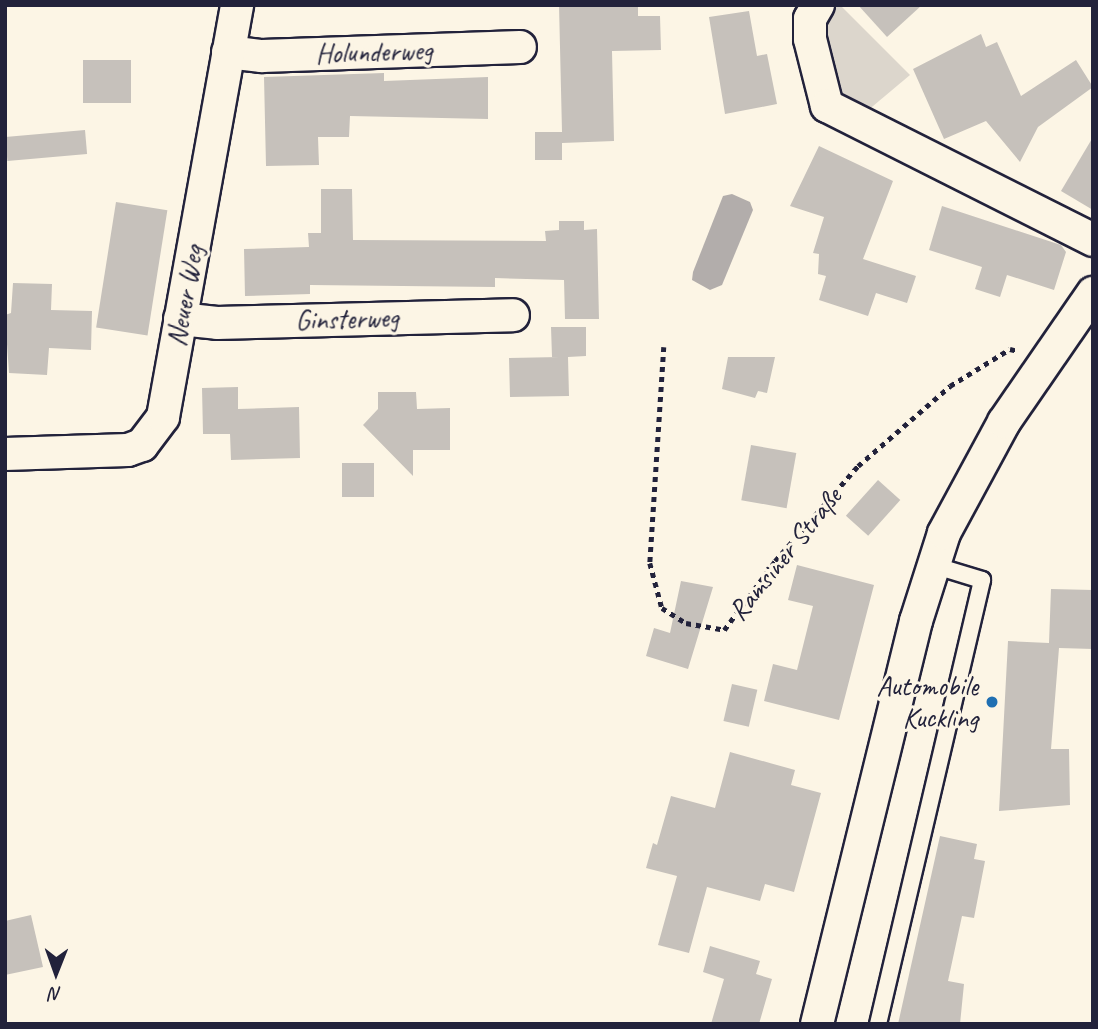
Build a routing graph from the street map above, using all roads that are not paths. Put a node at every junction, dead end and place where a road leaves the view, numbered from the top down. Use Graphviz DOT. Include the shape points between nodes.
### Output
graph roads {
  1 [pos="237,5"];
  2 [pos="818,5"];
  3 [pos="520,47"];
  4 [pos="228,52"];
  5 [pos="1093,240"];
  6 [pos="1093,293"];
  7 [pos="513,315"];
  8 [pos="180,319"];
  9 [pos="5,454"];
  10 [pos="933,565"];
  11 [pos="817,1024"];
  12 [pos="878,1024"];
  1 -- 4 [label="street, Neuer Weg"];
  2 -- 5 [label="street" via="810,31 817,81 827,106"];
  3 -- 4 [label="street, Holunderweg" via="262,56"];
  4 -- 8 [label="street, Neuer Weg"];
  6 -- 10 [label="street" via="983,455"];
  7 -- 8 [label="street, Ginsterweg"];
  8 -- 9 [label="street, Neuer Weg" via="163,417 142,444 111,452"];
  10 -- 11 [label="street"];
  10 -- 12 [label="lane" via="982,580"];
}
